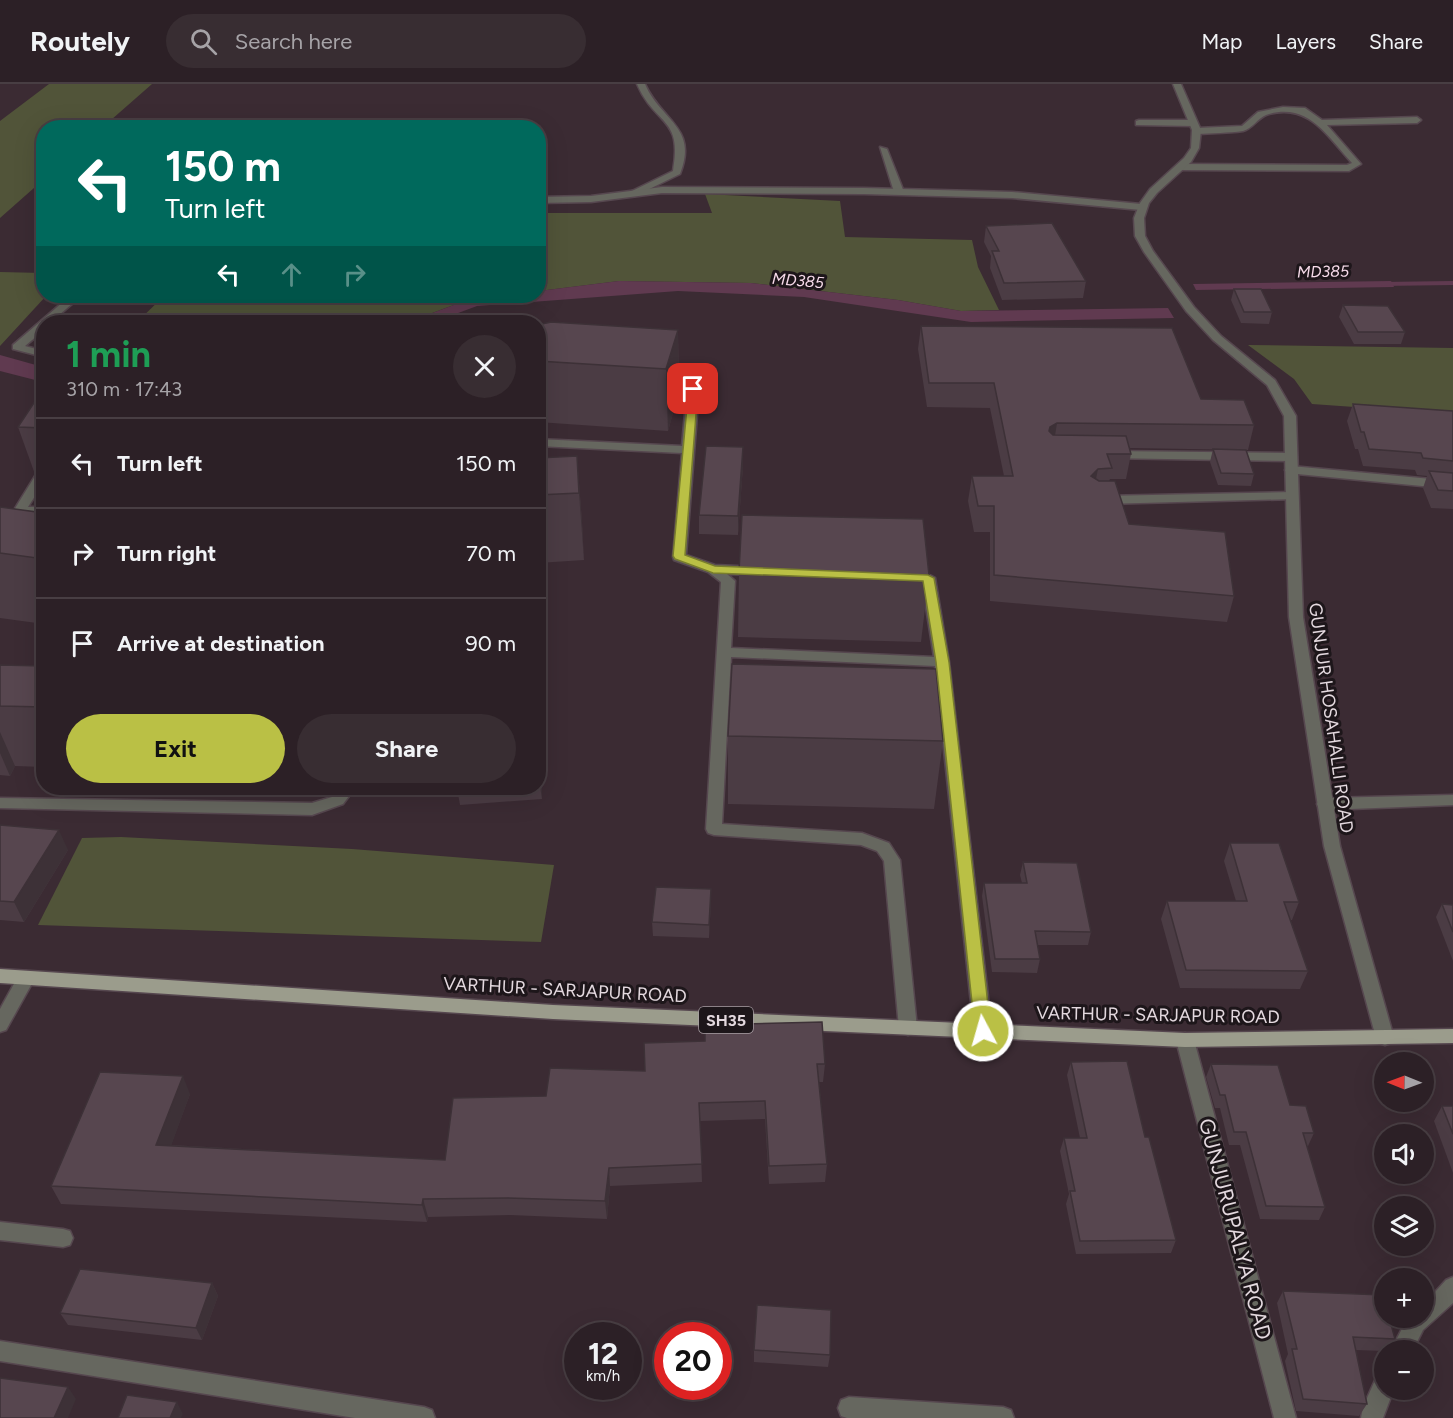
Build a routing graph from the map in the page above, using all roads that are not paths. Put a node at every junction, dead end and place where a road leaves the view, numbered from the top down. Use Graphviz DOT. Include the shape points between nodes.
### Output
graph roads {
  1 [pos="641,84"];
  2 [pos="1177,84"];
  3 [pos="1417,120"];
  4 [pos="1139,123"];
  5 [pos="1320,123"];
  6 [pos="1195,127"];
  7 [pos="883,149"];
  8 [pos="1180,167"];
  9 [pos="899,192"];
  10 [pos="635,193"];
  11 [pos="546,200"];
  12 [pos="1141,207"];
  13 [pos="68,303"];
  14 [pos="53,315"];
  15 [pos="36,330"];
  16 [pos="36,352"];
  17 [pos="652,376"];
  18 [pos="546,442"];
  19 [pos="687,450"];
  20 [pos="1101,455"];
  21 [pos="1291,464"];
  22 [pos="36,484"];
  23 [pos="1453,485"];
  24 [pos="1292,496"];
  25 [pos="1094,500"];
  26 [pos="36,511"];
  27 [pos="713,569"];
  28 [pos="773,572"];
  29 [pos="892,577"];
  30 [pos="724,652"];
  31 [pos="942,662"];
  32 [pos="344,795"];
  33 [pos="1453,800"];
  34 [pos="0,803"];
  35 [pos="1325,804"];
  36 [pos="0,976"];
  37 [pos="26,978"];
  38 [pos="0,1025"];
  39 [pos="908,1028"];
  40 [pos="983,1031"];
  41 [pos="1453,1036"];
  42 [pos="1385,1038"];
  43 [pos="1185,1040"];
  44 [pos="0,1231"];
  45 [pos="63,1238"];
  46 [pos="1453,1287"];
  47 [pos="1434,1308"];
  48 [pos="0,1351"];
  49 [pos="1377,1400"];
  50 [pos="849,1408"];
  51 [pos="424,1418"];
  52 [pos="1003,1418"];
  53 [pos="1285,1418"];
  54 [pos="1372,1418"];
  1 -- 10 [label="street" via="644,96 678,129 682,142 677,172"];
  2 -- 6 [label="street"];
  3 -- 5 [label="street"];
  4 -- 6 [label="street"];
  5 -- 6 [label="street" via="1302,110 1283,109 1261,114 1244,128"];
  5 -- 8 [label="street" via="1357,164 1349,168"];
  6 -- 8 [label="street" via="1195,147"];
  7 -- 9 [label="street"];
  8 -- 12 [label="street" via="1158,185"];
  9 -- 10 [label="street"];
  9 -- 12 [label="street" via="1012,195"];
  10 -- 11 [label="street"];
  12 -- 21 [label="street, GUNJUR HOSAHALLI ROAD" via="1141,238 1189,311 1271,381 1281,395 1290,416"];
  13 -- 14 [label="street"];
  15 -- 16 [label="street" via="17,347"];
  17 -- 19 [label="street" via="693,389"];
  18 -- 19 [label="street"];
  19 -- 27 [label="street" via="679,556"];
  20 -- 21 [label="street"];
  21 -- 23 [label="street"];
  21 -- 24 [label="street, GUNJUR HOSAHALLI ROAD"];
  22 -- 26 [label="street" via="20,510"];
  24 -- 25 [label="street"];
  24 -- 35 [label="street, GUNJUR HOSAHALLI ROAD" via="1296,617"];
  27 -- 28 [label="street"];
  27 -- 30 [label="street" via="728,581"];
  29 -- 31 [label="street" via="928,578"];
  30 -- 31 [label="street"];
  30 -- 39 [label="street" via="714,829 861,839 883,847 892,860"];
  31 -- 40 [label="street"];
  32 -- 34 [label="street" via="332,804 312,809"];
  33 -- 35 [label="street"];
  35 -- 42 [label="street, GUNJUR HOSAHALLI ROAD" via="1332,846"];
  36 -- 37 [label="main road, VARTHUR - SARJAPUR ROAD / SH35"];
  37 -- 38 [label="street"];
  37 -- 39 [label="main road, VARTHUR - SARJAPUR ROAD / SH35" via="553,1012"];
  39 -- 40 [label="main road, VARTHUR - SARJAPUR ROAD / SH35"];
  40 -- 43 [label="main road, VARTHUR - SARJAPUR ROAD / SH35"];
  41 -- 42 [label="main road, VARTHUR - SARJAPUR ROAD / SH35"];
  42 -- 43 [label="main road, VARTHUR - SARJAPUR ROAD / SH35"];
  43 -- 53 [label="street, GUNJURUPALYA ROAD"];
  44 -- 45 [label="street"];
  46 -- 47 [label="street"];
  48 -- 51 [label="street"];
  49 -- 54 [label="street"];
  50 -- 52 [label="street"];
}
